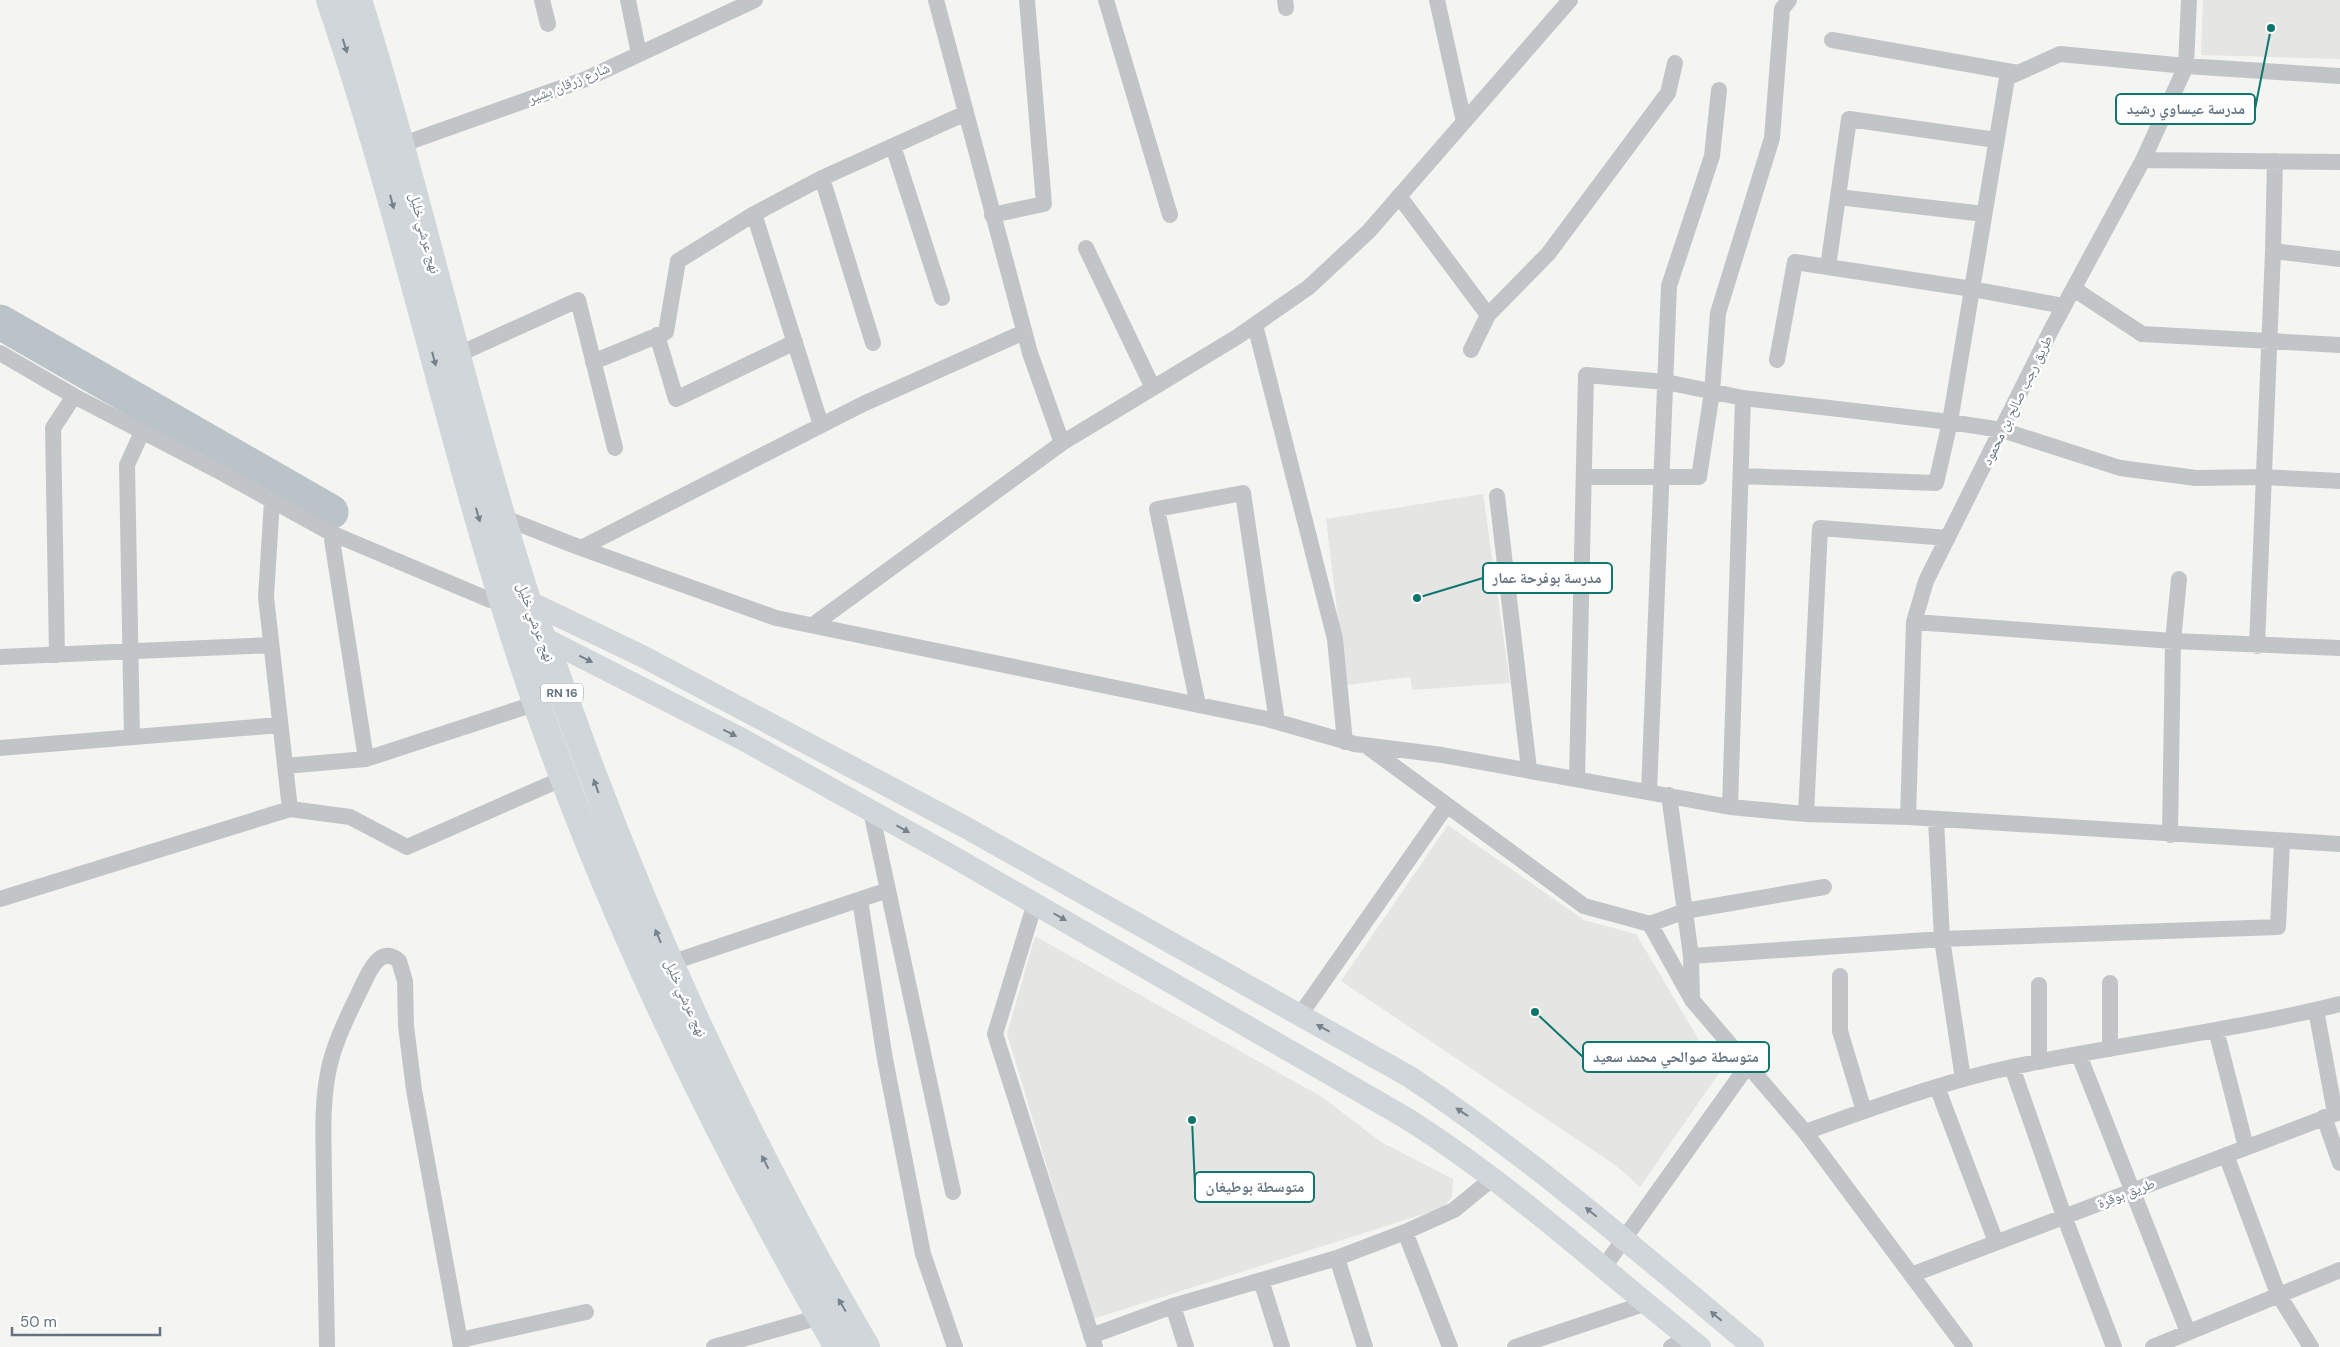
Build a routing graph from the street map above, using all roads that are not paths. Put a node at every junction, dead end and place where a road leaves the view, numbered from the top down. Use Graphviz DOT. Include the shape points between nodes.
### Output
graph roads {
  1 [pos="330,0"];
  2 [pos="358,0"];
  3 [pos="542,0"];
  4 [pos="628,0"];
  5 [pos="755,0"];
  6 [pos="936,0"];
  7 [pos="1026,0"];
  8 [pos="1106,0"];
  9 [pos="1437,0"];
  10 [pos="1789,0"];
  11 [pos="2189,0"];
  12 [pos="1564,3"];
  13 [pos="548,24"];
  14 [pos="1832,40"];
  15 [pos="639,54"];
  16 [pos="1675,63"];
  17 [pos="2186,66"];
  18 [pos="2018,73"];
  19 [pos="2340,76"];
  20 [pos="1719,90"];
  21 [pos="966,113"];
  22 [pos="1464,122"];
  23 [pos="1996,140"];
  24 [pos="893,146"];
  25 [pos="390,149"];
  26 [pos="2143,160"];
  27 [pos="2275,161"];
  28 [pos="2340,162"];
  29 [pos="822,178"];
  30 [pos="1399,196"];
  31 [pos="1838,196"];
  32 [pos="754,214"];
  33 [pos="1984,214"];
  34 [pos="992,215"];
  35 [pos="1170,215"];
  36 [pos="1086,248"];
  37 [pos="2273,251"];
  38 [pos="2340,260"];
  39 [pos="1828,267"];
  40 [pos="1972,288"];
  41 [pos="2074,289"];
  42 [pos="942,298"];
  43 [pos="2064,306"];
  44 [pos="1488,315"];
  45 [pos="1254,325"];
  46 [pos="1024,332"];
  47 [pos="656,335"];
  48 [pos="795,342"];
  49 [pos="2270,342"];
  50 [pos="873,343"];
  51 [pos="2340,345"];
  52 [pos="1471,350"];
  53 [pos="0,353"];
  54 [pos="457,354"];
  55 [pos="1777,360"];
  56 [pos="593,362"];
  57 [pos="1666,382"];
  58 [pos="1152,388"];
  59 [pos="1712,392"];
  60 [pos="74,396"];
  61 [pos="1743,398"];
  62 [pos="1950,422"];
  63 [pos="822,425"];
  64 [pos="2002,430"];
  65 [pos="142,432"];
  66 [pos="1062,444"];
  67 [pos="615,448"];
  68 [pos="1662,476"];
  69 [pos="1740,476"];
  70 [pos="1584,477"];
  71 [pos="2264,477"];
  72 [pos="2340,481"];
  73 [pos="1497,496"];
  74 [pos="272,500"];
  75 [pos="502,517"];
  76 [pos="331,533"];
  77 [pos="1948,538"];
  78 [pos="581,548"];
  79 [pos="2179,579"];
  80 [pos="495,595"];
  81 [pos="518,610"];
  82 [pos="1914,622"];
  83 [pos="813,625"];
  84 [pos="542,637"];
  85 [pos="2173,641"];
  86 [pos="271,645"];
  87 [pos="2257,646"];
  88 [pos="2340,648"];
  89 [pos="131,651"];
  90 [pos="57,655"];
  91 [pos="0,657"];
  92 [pos="537,703"];
  93 [pos="1198,705"];
  94 [pos="1277,722"];
  95 [pos="280,725"];
  96 [pos="132,737"];
  97 [pos="1345,742"];
  98 [pos="1366,746"];
  99 [pos="0,748"];
  100 [pos="366,759"];
  101 [pos="285,766"];
  102 [pos="1528,769"];
  103 [pos="564,778"];
  104 [pos="1577,779"];
  105 [pos="1649,792"];
  106 [pos="1669,795"];
  107 [pos="1447,805"];
  108 [pos="1730,807"];
  109 [pos="290,809"];
  110 [pos="871,811"];
  111 [pos="1806,814"];
  112 [pos="1908,818"];
  113 [pos="1936,819"];
  114 [pos="2170,834"];
  115 [pos="2282,842"];
  116 [pos="2340,844"];
  117 [pos="1824,887"];
  118 [pos="888,890"];
  119 [pos="0,899"];
  120 [pos="860,900"];
  121 [pos="1035,903"];
  122 [pos="1685,911"];
  123 [pos="1650,924"];
  124 [pos="1942,939"];
  125 [pos="1691,956"];
  126 [pos="670,964"];
  127 [pos="1840,976"];
  128 [pos="2110,983"];
  129 [pos="2039,984"];
  130 [pos="1692,1000"];
  131 [pos="2340,1004"];
  132 [pos="2316,1010"];
  133 [pos="1300,1015"];
  134 [pos="2216,1030"];
  135 [pos="2110,1049"];
  136 [pos="2079,1055"];
  137 [pos="2039,1062"];
  138 [pos="1748,1065"];
  139 [pos="2012,1067"];
  140 [pos="1963,1079"];
  141 [pos="1937,1087"];
  142 [pos="1864,1111"];
  143 [pos="2333,1114"];
  144 [pos="1805,1132"];
  145 [pos="2246,1147"];
  146 [pos="2226,1155"];
  147 [pos="2340,1164"];
  148 [pos="1493,1178"];
  149 [pos="2132,1190"];
  150 [pos="953,1192"];
  151 [pos="2064,1216"];
  152 [pos="1405,1232"];
  153 [pos="1625,1240"];
  154 [pos="1996,1242"];
  155 [pos="1337,1258"];
  156 [pos="1604,1267"];
  157 [pos="2340,1270"];
  158 [pos="1912,1275"];
  159 [pos="1261,1280"];
  160 [pos="2278,1294"];
  161 [pos="1647,1303"];
  162 [pos="1173,1306"];
  163 [pos="586,1312"];
  164 [pos="820,1317"];
  165 [pos="2188,1332"];
  166 [pos="1093,1342"];
  167 [pos="460,1343"];
  168 [pos="1687,1344"];
  169 [pos="327,1347"];
  170 [pos="714,1347"];
  171 [pos="838,1347"];
  172 [pos="866,1347"];
  173 [pos="955,1347"];
  174 [pos="1186,1347"];
  175 [pos="1282,1347"];
  176 [pos="1365,1347"];
  177 [pos="1450,1347"];
  178 [pos="1515,1347"];
  179 [pos="1753,1347"];
  180 [pos="1965,1347"];
  181 [pos="2114,1347"];
  182 [pos="2153,1347"];
  183 [pos="2311,1347"];
  1 -- 25 [label="highway, نهج عرشي خليل / RN 16, one-way"];
  2 -- 25 [label="highway, نهج عرشي خليل / RN 16"];
  3 -- 13 [label="street"];
  4 -- 15 [label="street"];
  5 -- 15 [label="street, شارع زرقان بشير"];
  6 -- 21 [label="street"];
  7 -- 34 [label="street" via="1044,204"];
  8 -- 35 [label="street"];
  9 -- 22 [label="street"];
  10 -- 59 [label="street" via="1782,9 1772,138 1718,313"];
  11 -- 17 [label="street, طريق رجب صالح بن محمود"];
  12 -- 22 [label="street"];
  14 -- 18 [label="street"];
  15 -- 25 [label="street, شارع زرقان بشير" via="586,79"];
  16 -- 44 [label="street" via="1668,94 1548,254"];
  17 -- 18 [label="street" via="2060,54"];
  17 -- 19 [label="street"];
  17 -- 26 [label="street, طريق رجب صالح بن محمود"];
  18 -- 23 [label="street" via="2006,78"];
  20 -- 57 [label="street" via="1712,156 1669,286"];
  21 -- 24 [label="street"];
  21 -- 34 [label="street"];
  22 -- 30 [label="street"];
  23 -- 31 [label="street" via="1849,119"];
  23 -- 33 [label="street"];
  24 -- 29 [label="street"];
  24 -- 42 [label="street"];
  25 -- 54 [label="highway, نهج عرشي خليل / RN 16"];
  25 -- 80 [label="highway, نهج عرشي خليل / RN 16, one-way" via="451,423"];
  26 -- 27 [label="street"];
  26 -- 41 [label="street, طريق رجب صالح بن محمود"];
  27 -- 28 [label="street"];
  27 -- 37 [label="street"];
  29 -- 32 [label="street"];
  29 -- 50 [label="street"];
  30 -- 44 [label="street"];
  30 -- 45 [label="street" via="1369,230 1309,286"];
  31 -- 33 [label="street"];
  31 -- 39 [label="street"];
  32 -- 47 [label="street" via="678,261 666,332"];
  32 -- 48 [label="street"];
  33 -- 40 [label="street"];
  34 -- 46 [label="street"];
  36 -- 58 [label="street"];
  37 -- 38 [label="street"];
  37 -- 49 [label="street"];
  39 -- 40 [label="street"];
  39 -- 55 [label="street" via="1795,262"];
  40 -- 43 [label="street"];
  40 -- 62 [label="street"];
  41 -- 43 [label="street, طريق رجب صالح بن محمود"];
  41 -- 49 [label="street" via="2142,334"];
  43 -- 64 [label="street, طريق رجب صالح بن محمود"];
  44 -- 52 [label="street"];
  45 -- 58 [label="street"];
  45 -- 97 [label="street" via="1335,639"];
  46 -- 63 [label="street"];
  46 -- 66 [label="street"];
  47 -- 48 [label="street" via="676,399"];
  47 -- 56 [label="street"];
  48 -- 63 [label="street"];
  49 -- 51 [label="street"];
  49 -- 71 [label="street"];
  53 -- 60 [label="street"];
  54 -- 56 [label="street" via="578,300"];
  54 -- 75 [label="highway, نهج عرشي خليل / RN 16"];
  56 -- 67 [label="street"];
  57 -- 59 [label="street"];
  57 -- 68 [label="street"];
  57 -- 70 [label="street" via="1586,376"];
  58 -- 66 [label="street"];
  59 -- 61 [label="street"];
  59 -- 68 [label="street" via="1699,477"];
  60 -- 65 [label="street"];
  60 -- 90 [label="street" via="53,428"];
  61 -- 62 [label="street"];
  61 -- 69 [label="street"];
  62 -- 64 [label="street"];
  62 -- 69 [label="street" via="1936,483"];
  63 -- 78 [label="street"];
  64 -- 71 [label="street" via="2120,468 2196,478"];
  64 -- 77 [label="street, طريق رجب صالح بن محمود"];
  65 -- 74 [label="street"];
  65 -- 89 [label="street" via="127,465"];
  66 -- 83 [label="street"];
  68 -- 70 [label="street"];
  68 -- 105 [label="street"];
  69 -- 108 [label="street"];
  70 -- 104 [label="street"];
  71 -- 72 [label="street"];
  71 -- 87 [label="street"];
  73 -- 102 [label="street"];
  74 -- 76 [label="street"];
  74 -- 86 [label="street" via="266,597"];
  75 -- 78 [label="street"];
  75 -- 81 [label="highway, نهج عرشي خليل / RN 16"];
  76 -- 80 [label="street"];
  76 -- 100 [label="street"];
  77 -- 82 [label="street, طريق رجب صالح بن محمود" via="1926,581"];
  77 -- 111 [label="street" via="1820,528"];
  78 -- 83 [label="street" via="776,618"];
  79 -- 85 [label="street"];
  80 -- 81 [label="highway, نهج عرشي خليل / RN 16"];
  81 -- 84 [label="highway, نهج عرشي خليل / RN 16"];
  81 -- 92 [label="highway, نهج عرشي خليل / RN 16"];
  81 -- 133 [label="street" via="642,656 965,827"];
  82 -- 85 [label="street"];
  82 -- 112 [label="street, طريق رجب صالح بن محمود"];
  83 -- 93 [label="street"];
  84 -- 110 [label="street, one-way"];
  126 -- 84 [label="highway, نهج عرشي خليل / RN 16, one-way" via="606,814"];
  85 -- 87 [label="street"];
  85 -- 114 [label="street"];
  86 -- 89 [label="street"];
  86 -- 95 [label="street"];
  87 -- 88 [label="street"];
  89 -- 90 [label="street"];
  89 -- 96 [label="street"];
  90 -- 91 [label="street"];
  92 -- 100 [label="street"];
  92 -- 103 [label="highway, نهج عرشي خليل / RN 16"];
  93 -- 94 [label="street"];
  93 -- 94 [label="street" via="1157,509 1243,493"];
  94 -- 97 [label="street"];
  95 -- 96 [label="street"];
  95 -- 101 [label="street"];
  96 -- 99 [label="street"];
  97 -- 98 [label="street"];
  98 -- 102 [label="street"];
  98 -- 107 [label="street"];
  100 -- 101 [label="street"];
  101 -- 109 [label="street"];
  102 -- 104 [label="street"];
  103 -- 109 [label="street" via="406,846 350,817"];
  103 -- 164 [label="highway, نهج عرشي خليل / RN 16" via="649,978 714,1119 781,1250"];
  104 -- 105 [label="street"];
  105 -- 106 [label="street"];
  106 -- 108 [label="street"];
  106 -- 122 [label="street"];
  107 -- 123 [label="street" via="1584,906"];
  107 -- 133 [label="street"];
  108 -- 111 [label="street"];
  109 -- 119 [label="street"];
  110 -- 118 [label="street"];
  110 -- 121 [label="street, one-way"];
  111 -- 112 [label="street"];
  112 -- 113 [label="street"];
  113 -- 114 [label="street"];
  113 -- 124 [label="street"];
  114 -- 115 [label="street"];
  115 -- 116 [label="street"];
  115 -- 124 [label="street" via="2278,927"];
  117 -- 122 [label="street"];
  118 -- 120 [label="street"];
  118 -- 150 [label="street"];
  120 -- 126 [label="street"];
  120 -- 173 [label="street" via="885,1059 923,1254"];
  121 -- 148 [label="street, one-way" via="1329,1072 1451,1146"];
  121 -- 166 [label="street" via="995,1034"];
  122 -- 123 [label="street"];
  122 -- 125 [label="street"];
  123 -- 130 [label="street"];
  124 -- 125 [label="street"];
  124 -- 140 [label="street"];
  125 -- 130 [label="street"];
  172 -- 126 [label="highway, نهج عرشي خليل / RN 16, one-way" via="818,1266 733,1100"];
  127 -- 142 [label="street" via="1840,1031"];
  128 -- 135 [label="street"];
  129 -- 137 [label="street"];
  130 -- 138 [label="street"];
  131 -- 132 [label="street"];
  132 -- 134 [label="street"];
  132 -- 143 [label="street"];
  153 -- 133 [label="street, one-way" via="1470,1117 1410,1077"];
  134 -- 135 [label="street"];
  134 -- 145 [label="street"];
  135 -- 136 [label="street"];
  136 -- 137 [label="street"];
  136 -- 149 [label="street"];
  137 -- 139 [label="street"];
  138 -- 144 [label="street"];
  138 -- 153 [label="street"];
  139 -- 140 [label="street"];
  139 -- 151 [label="street"];
  140 -- 141 [label="street"];
  141 -- 142 [label="street"];
  141 -- 154 [label="street"];
  142 -- 144 [label="street"];
  143 -- 145 [label="street, طريق بوقرة"];
  143 -- 147 [label="street"];
  144 -- 158 [label="street"];
  145 -- 146 [label="street, طريق بوقرة"];
  146 -- 149 [label="street, طريق بوقرة"];
  146 -- 160 [label="street"];
  148 -- 152 [label="street" via="1454,1210"];
  148 -- 156 [label="street"];
  149 -- 151 [label="street, طريق بوقرة"];
  149 -- 165 [label="street"];
  151 -- 154 [label="street, طريق بوقرة"];
  151 -- 181 [label="street"];
  152 -- 155 [label="street"];
  152 -- 177 [label="street"];
  153 -- 156 [label="street"];
  179 -- 153 [label="street, one-way"];
  154 -- 158 [label="street, طريق بوقرة"];
  155 -- 159 [label="street"];
  155 -- 176 [label="street"];
  156 -- 161 [label="street"];
  157 -- 160 [label="street"];
  158 -- 180 [label="street"];
  159 -- 162 [label="street"];
  159 -- 175 [label="street"];
  160 -- 165 [label="street"];
  160 -- 183 [label="street"];
  161 -- 168 [label="street"];
  161 -- 178 [label="street"];
  162 -- 166 [label="street"];
  162 -- 174 [label="street"];
  163 -- 167 [label="street"];
  164 -- 170 [label="street"];
  164 -- 171 [label="highway, نهج عرشي خليل / RN 16"];
  165 -- 182 [label="street"];
  167 -- 169 [label="street" via="410,1061 404,982 399,961 383,956 375,962 345,1022 328,1073 324,1125"];
}
